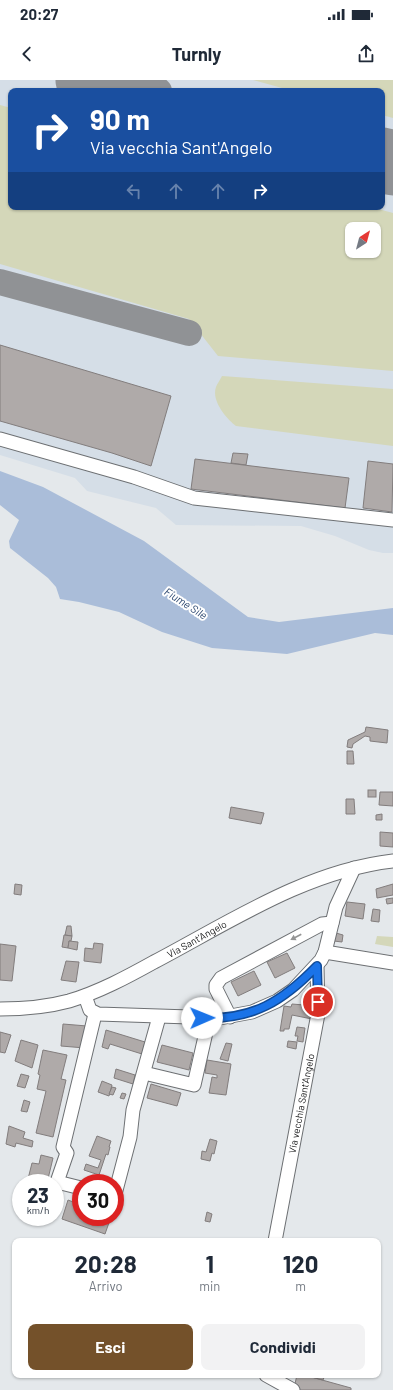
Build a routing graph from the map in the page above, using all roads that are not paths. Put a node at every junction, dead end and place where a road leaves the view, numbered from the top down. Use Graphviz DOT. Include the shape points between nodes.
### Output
graph roads {
  1 [pos="0,439"];
  2 [pos="393,520"];
  3 [pos="393,861"];
  4 [pos="354,868"];
  5 [pos="332,923"];
  6 [pos="325,952"];
  7 [pos="393,963"];
  8 [pos="317,966"];
  9 [pos="85,996"];
  10 [pos="0,1009"];
  11 [pos="95,1014"];
  12 [pos="159,1017"];
  13 [pos="230,1017"];
  14 [pos="209,1019"];
  15 [pos="144,1073"];
  16 [pos="120,1174"];
  17 [pos="72,1186"];
  18 [pos="277,1238"];
  19 [pos="271,1378"];
  20 [pos="293,1390"];
  1 -- 2 [label="street" via="134,477 194,498"];
  3 -- 4 [label="street, Via Sant'Angelo"];
  4 -- 5 [label="street" via="338,900"];
  4 -- 9 [label="street, Via Sant'Angelo" via="331,874 290,891"];
  5 -- 6 [label="street"];
  5 -- 13 [label="street, one-way" via="322,924 221,978 216,989"];
  6 -- 7 [label="street"];
  6 -- 8 [label="street"];
  8 -- 13 [label="street" via="293,990 277,1001 252,1012"];
  8 -- 18 [label="street, Via vecchia Sant'Angelo" via="318,1014"];
  9 -- 10 [label="street, Via Sant'Angelo" via="46,1006"];
  9 -- 11 [label="street" via="90,1010"];
  11 -- 12 [label="street"];
  11 -- 17 [label="street" via="63,1147 67,1153 57,1182"];
  12 -- 14 [label="street"];
  12 -- 15 [label="street"];
  13 -- 14 [label="street"];
  14 -- 15 [label="street" via="194,1085"];
  15 -- 16 [label="street"];
  19 -- 20 [label="street"];
}
